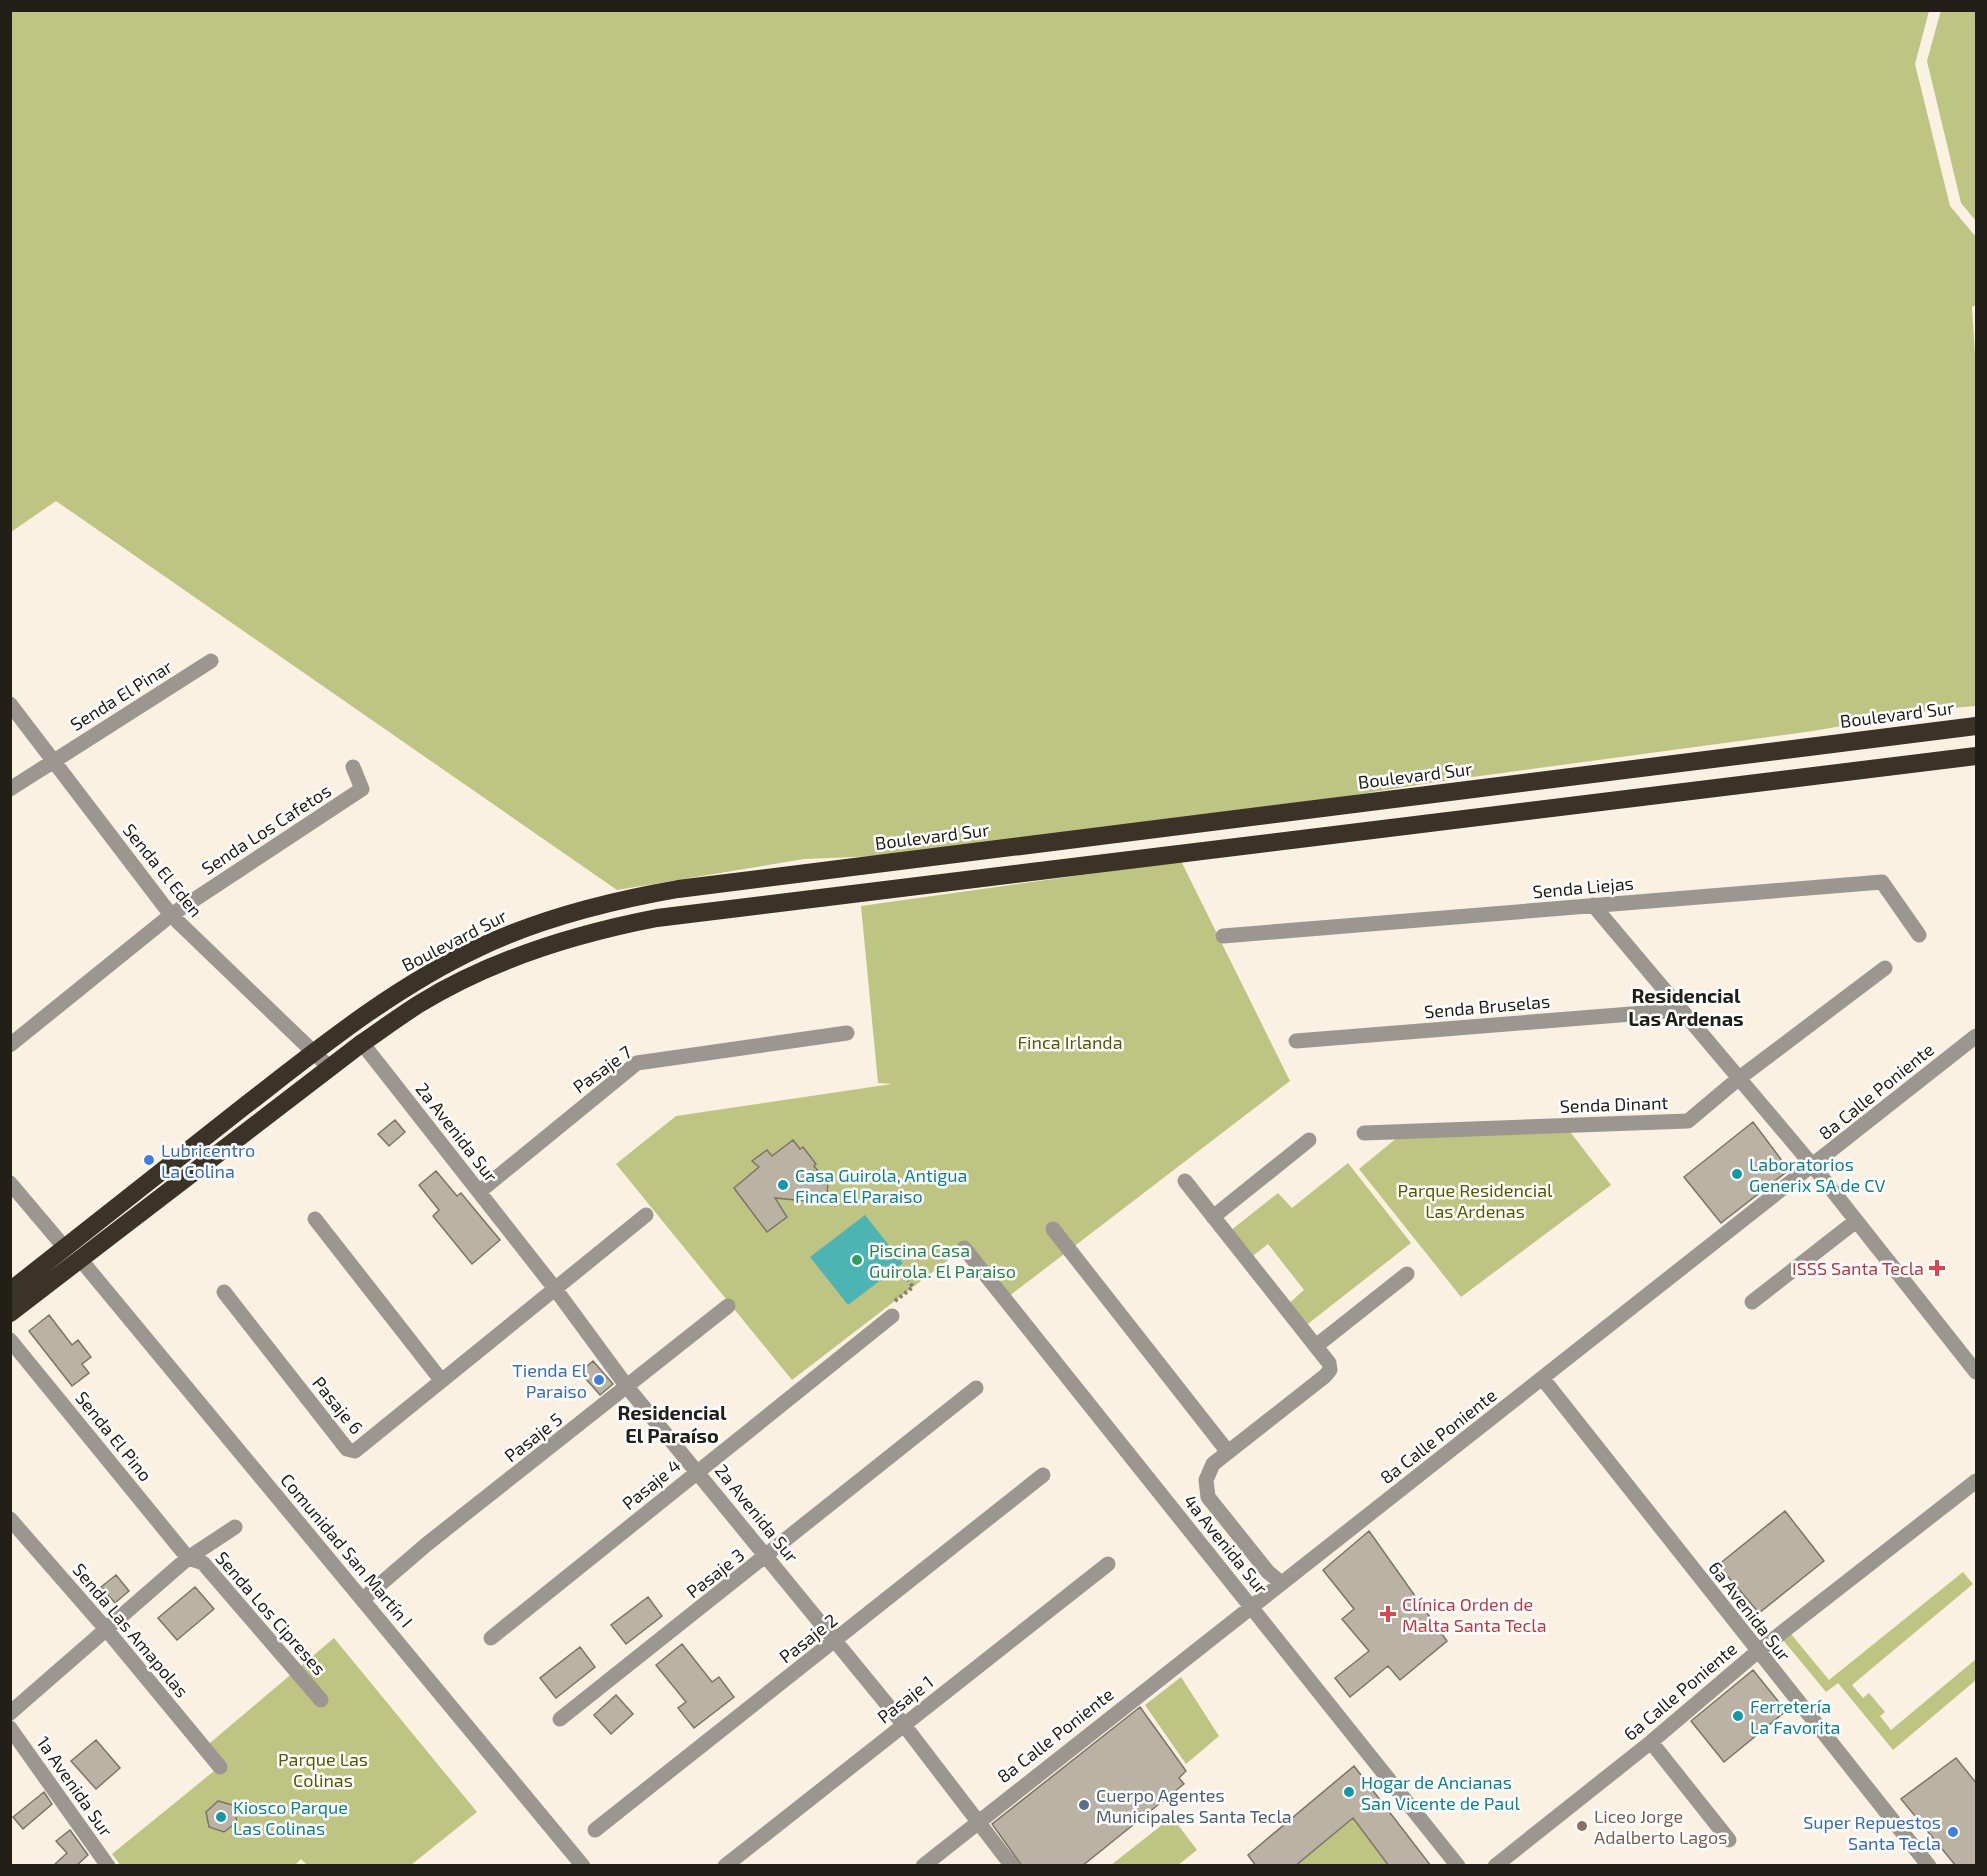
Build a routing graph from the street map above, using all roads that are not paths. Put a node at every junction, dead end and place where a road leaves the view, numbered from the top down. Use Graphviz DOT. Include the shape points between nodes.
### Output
graph roads {
  1 [pos="211,661"];
  2 [pos="10,704"];
  3 [pos="1977,726"];
  4 [pos="1977,756"];
  5 [pos="53,762"];
  6 [pos="353,767"];
  7 [pos="10,789"];
  8 [pos="1593,905"];
  9 [pos="171,915"];
  10 [pos="1919,935"];
  11 [pos="1223,936"];
  12 [pos="1886,968"];
  13 [pos="1681,1010"];
  14 [pos="847,1034"];
  15 [pos="1977,1036"];
  16 [pos="1296,1041"];
  17 [pos="362,1043"];
  18 [pos="10,1045"];
  19 [pos="314,1052"];
  20 [pos="330,1068"];
  21 [pos="1738,1078"];
  22 [pos="1364,1133"];
  23 [pos="1309,1140"];
  24 [pos="1813,1166"];
  25 [pos="1185,1181"];
  26 [pos="10,1184"];
  27 [pos="479,1192"];
  28 [pos="646,1215"];
  29 [pos="1213,1217"];
  30 [pos="315,1219"];
  31 [pos="1856,1221"];
  32 [pos="1053,1229"];
  33 [pos="65,1248"];
  34 [pos="964,1248"];
  35 [pos="80,1259"];
  36 [pos="1407,1274"];
  37 [pos="556,1290"];
  38 [pos="10,1292"];
  39 [pos="224,1292"];
  40 [pos="1752,1302"];
  41 [pos="728,1306"];
  42 [pos="10,1313"];
  43 [pos="892,1316"];
  44 [pos="10,1340"];
  45 [pos="1316,1346"];
  46 [pos="1977,1372"];
  47 [pos="441,1380"];
  48 [pos="1543,1380"];
  49 [pos="628,1388"];
  50 [pos="976,1388"];
  51 [pos="1228,1452"];
  52 [pos="698,1471"];
  53 [pos="1043,1475"];
  54 [pos="1977,1480"];
  55 [pos="10,1519"];
  56 [pos="236,1527"];
  57 [pos="767,1557"];
  58 [pos="188,1558"];
  59 [pos="1108,1564"];
  60 [pos="1280,1582"];
  61 [pos="363,1599"];
  62 [pos="1250,1605"];
  63 [pos="106,1629"];
  64 [pos="491,1638"];
  65 [pos="836,1641"];
  66 [pos="1757,1652"];
  67 [pos="321,1701"];
  68 [pos="10,1713"];
  69 [pos="560,1719"];
  70 [pos="904,1725"];
  71 [pos="10,1728"];
  72 [pos="1651,1742"];
  73 [pos="220,1767"];
  74 [pos="978,1822"];
  75 [pos="595,1830"];
  76 [pos="1730,1840"];
  77 [pos="108,1866"];
  78 [pos="583,1866"];
  79 [pos="725,1866"];
  80 [pos="923,1866"];
  81 [pos="1012,1866"];
  82 [pos="1458,1866"];
  83 [pos="1495,1866"];
  84 [pos="1929,1866"];
  1 -- 5 [label="street, Senda El Pinar"];
  2 -- 5 [label="street, Senda El Eden"];
  3 -- 19 [label="highway, Boulevard Sur" via="633,897 557,918 477,949 386,1000"];
  4 -- 17 [label="highway" via="657,918 567,938 501,963 420,1004"];
  5 -- 7 [label="street, Senda El Pinar"];
  5 -- 9 [label="street, Senda El Eden"];
  6 -- 9 [label="street, Senda Los Cafetos" via="362,789"];
  8 -- 10 [label="street, Senda Liejas" via="1882,882"];
  8 -- 11 [label="street, Senda Liejas"];
  8 -- 13 [label="street"];
  9 -- 18 [label="street"];
  9 -- 19 [label="street, Senda El Eden"];
  12 -- 21 [label="street, Senda Dinant"];
  13 -- 16 [label="street, Senda Bruselas"];
  13 -- 21 [label="street"];
  14 -- 27 [label="street, Pasaje 7" via="637,1063"];
  15 -- 24 [label="street, 8a Calle Poniente"];
  17 -- 20 [label="highway"];
  17 -- 27 [label="street, 2a Avenida Sur"];
  19 -- 20 [label="street, Senda El Eden"];
  19 -- 33 [label="highway, Boulevard Sur"];
  20 -- 35 [label="highway"];
  21 -- 22 [label="street, Senda Dinant" via="1688,1121"];
  21 -- 24 [label="street"];
  23 -- 29 [label="street"];
  24 -- 31 [label="street"];
  24 -- 48 [label="street, 8a Calle Poniente"];
  25 -- 29 [label="street"];
  26 -- 33 [label="street"];
  27 -- 37 [label="street, 2a Avenida Sur"];
  28 -- 37 [label="street, Pasaje 6"];
  29 -- 45 [label="street"];
  30 -- 47 [label="street"];
  31 -- 40 [label="street"];
  31 -- 46 [label="street"];
  32 -- 51 [label="street"];
  33 -- 38 [label="highway, Boulevard Sur"];
  34 -- 62 [label="street, 4a Avenida Sur"];
  35 -- 42 [label="highway"];
  35 -- 61 [label="street, Comunidad San Martín I"];
  36 -- 45 [label="street"];
  37 -- 47 [label="street, Pasaje 6"];
  37 -- 49 [label="street, 2a Avenida Sur"];
  39 -- 47 [label="street, Pasaje 6" via="351,1452"];
  41 -- 49 [label="street, Pasaje 5"];
  43 -- 52 [label="street, Pasaje 4"];
  44 -- 58 [label="street, Senda El Pino"];
  45 -- 51 [label="street" via="1330,1370"];
  48 -- 60 [label="street, 8a Calle Poniente"];
  48 -- 66 [label="street, 6a Avenida Sur"];
  49 -- 52 [label="street, 2a Avenida Sur"];
  49 -- 61 [label="street, Pasaje 5" via="427,1544"];
  50 -- 57 [label="street, Pasaje 3"];
  51 -- 60 [label="street" via="1208,1471 1208,1497"];
  52 -- 57 [label="street, 2a Avenida Sur"];
  52 -- 64 [label="street, Pasaje 4"];
  53 -- 65 [label="street, Pasaje 2"];
  54 -- 66 [label="street, 6a Calle Poniente"];
  55 -- 63 [label="street, Senda Las Amapolas"];
  56 -- 58 [label="street"];
  57 -- 65 [label="street, 2a Avenida Sur"];
  57 -- 69 [label="street, Pasaje 3"];
  58 -- 63 [label="street"];
  58 -- 67 [label="street, Senda Los Cipreses" via="203,1563"];
  59 -- 70 [label="street, Pasaje 1"];
  60 -- 62 [label="street, 8a Calle Poniente"];
  61 -- 78 [label="street, Comunidad San Martín I"];
  62 -- 74 [label="street, 8a Calle Poniente"];
  62 -- 82 [label="street, 4a Avenida Sur"];
  63 -- 68 [label="street"];
  63 -- 73 [label="street, Senda Las Amapolas"];
  65 -- 70 [label="street, 2a Avenida Sur"];
  65 -- 75 [label="street, Pasaje 2"];
  66 -- 72 [label="street, 6a Calle Poniente"];
  66 -- 84 [label="street, 6a Avenida Sur"];
  70 -- 74 [label="street, 2a Avenida Sur"];
  70 -- 79 [label="street, Pasaje 1"];
  71 -- 77 [label="street, 1a Avenida Sur"];
  72 -- 76 [label="street"];
  72 -- 83 [label="street, 6a Calle Poniente"];
  74 -- 80 [label="street, 8a Calle Poniente"];
  74 -- 81 [label="street, 2a Avenida Sur"];
}
